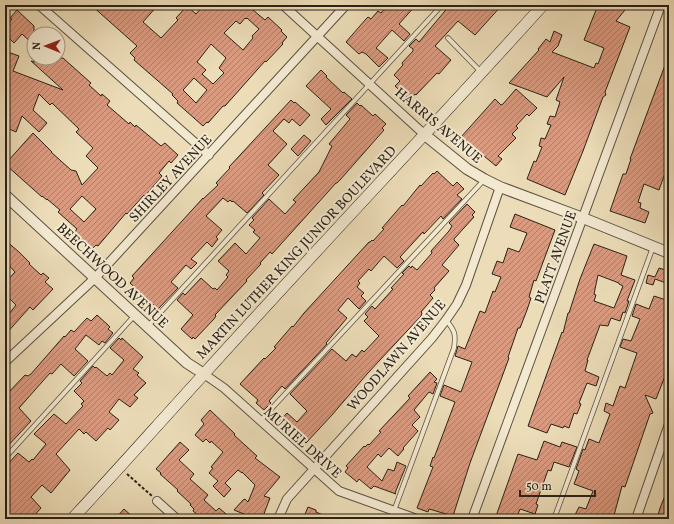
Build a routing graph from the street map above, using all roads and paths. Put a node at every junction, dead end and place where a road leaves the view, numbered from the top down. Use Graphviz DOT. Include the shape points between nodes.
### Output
graph roads {
  1 [pos="40,5"];
  2 [pos="283,5"];
  3 [pos="346,5"];
  4 [pos="442,5"];
  5 [pos="543,5"];
  6 [pos="661,5"];
  7 [pos="317,37"];
  8 [pos="448,38"];
  9 [pos="482,72"];
  10 [pos="370,84"];
  11 [pos="425,135"];
  12 [pos="209,155"];
  13 [pos="484,180"];
  14 [pos="500,187"];
  15 [pos="5,195"];
  16 [pos="583,218"];
  17 [pos="653,246"];
  18 [pos="669,253"];
  19 [pos="95,278"];
  20 [pos="136,315"];
  21 [pos="446,320"];
  22 [pos="148,326"];
  23 [pos="5,362"];
  24 [pos="204,374"];
  25 [pos="260,421"];
  26 [pos="669,424"];
  27 [pos="5,458"];
  28 [pos="120,468"];
  29 [pos="314,469"];
  30 [pos="157,501"];
  31 [pos="394,511"];
  32 [pos="72,519"];
  33 [pos="177,519"];
  34 [pos="278,519"];
  35 [pos="391,519"];
  36 [pos="417,519"];
  37 [pos="472,519"];
  38 [pos="554,519"];
  39 [pos="636,519"];
  1 -- 12 [label="street"];
  2 -- 7 [label="street, HARRIS AVENUE"];
  3 -- 7 [label="street, SHIRLEY AVENUE"];
  4 -- 10 [label="lane"];
  5 -- 9 [label="main road, MARTIN LUTHER KING JUNIOR BOULEVARD"];
  6 -- 16 [label="street, PLATT AVENUE"];
  7 -- 10 [label="street, HARRIS AVENUE"];
  7 -- 12 [label="street, SHIRLEY AVENUE"];
  8 -- 9 [label="lane"];
  9 -- 11 [label="main road, MARTIN LUTHER KING JUNIOR BOULEVARD"];
  10 -- 11 [label="street, HARRIS AVENUE"];
  10 -- 22 [label="lane"];
  11 -- 13 [label="street, HARRIS AVENUE"];
  11 -- 24 [label="main road, MARTIN LUTHER KING JUNIOR BOULEVARD"];
  12 -- 19 [label="street, SHIRLEY AVENUE"];
  13 -- 14 [label="street, HARRIS AVENUE"];
  13 -- 25 [label="lane"];
  14 -- 16 [label="street, HARRIS AVENUE"];
  14 -- 21 [label="street, WOODLAWN AVENUE" via="466,285"];
  15 -- 19 [label="street, BEECHWOOD AVENUE"];
  16 -- 17 [label="street, HARRIS AVENUE"];
  16 -- 37 [label="street, PLATT AVENUE"];
  17 -- 18 [label="street, HARRIS AVENUE"];
  17 -- 38 [label="lane"];
  19 -- 20 [label="street, BEECHWOOD AVENUE"];
  19 -- 23 [label="street, SHIRLEY AVENUE"];
  20 -- 22 [label="street, BEECHWOOD AVENUE"];
  20 -- 27 [label="lane"];
  21 -- 29 [label="street, WOODLAWN AVENUE"];
  21 -- 31 [label="lane" via="456,337 454,348"];
  22 -- 24 [label="street, BEECHWOOD AVENUE" via="188,363"];
  24 -- 25 [label="street, MURIEL DRIVE" via="224,388"];
  24 -- 28 [label="main road, MARTIN LUTHER KING JUNIOR BOULEVARD"];
  25 -- 29 [label="street, MURIEL DRIVE"];
  26 -- 39 [label="street"];
  28 -- 30 [label="path"];
  28 -- 32 [label="main road, MARTIN LUTHER KING JUNIOR BOULEVARD"];
  29 -- 31 [label="street, MURIEL DRIVE" via="339,491"];
  29 -- 34 [label="street, WOODLAWN AVENUE" via="287,499"];
  30 -- 33 [label="street"];
  31 -- 35 [label="lane"];
  31 -- 36 [label="street, MURIEL DRIVE"];
}
